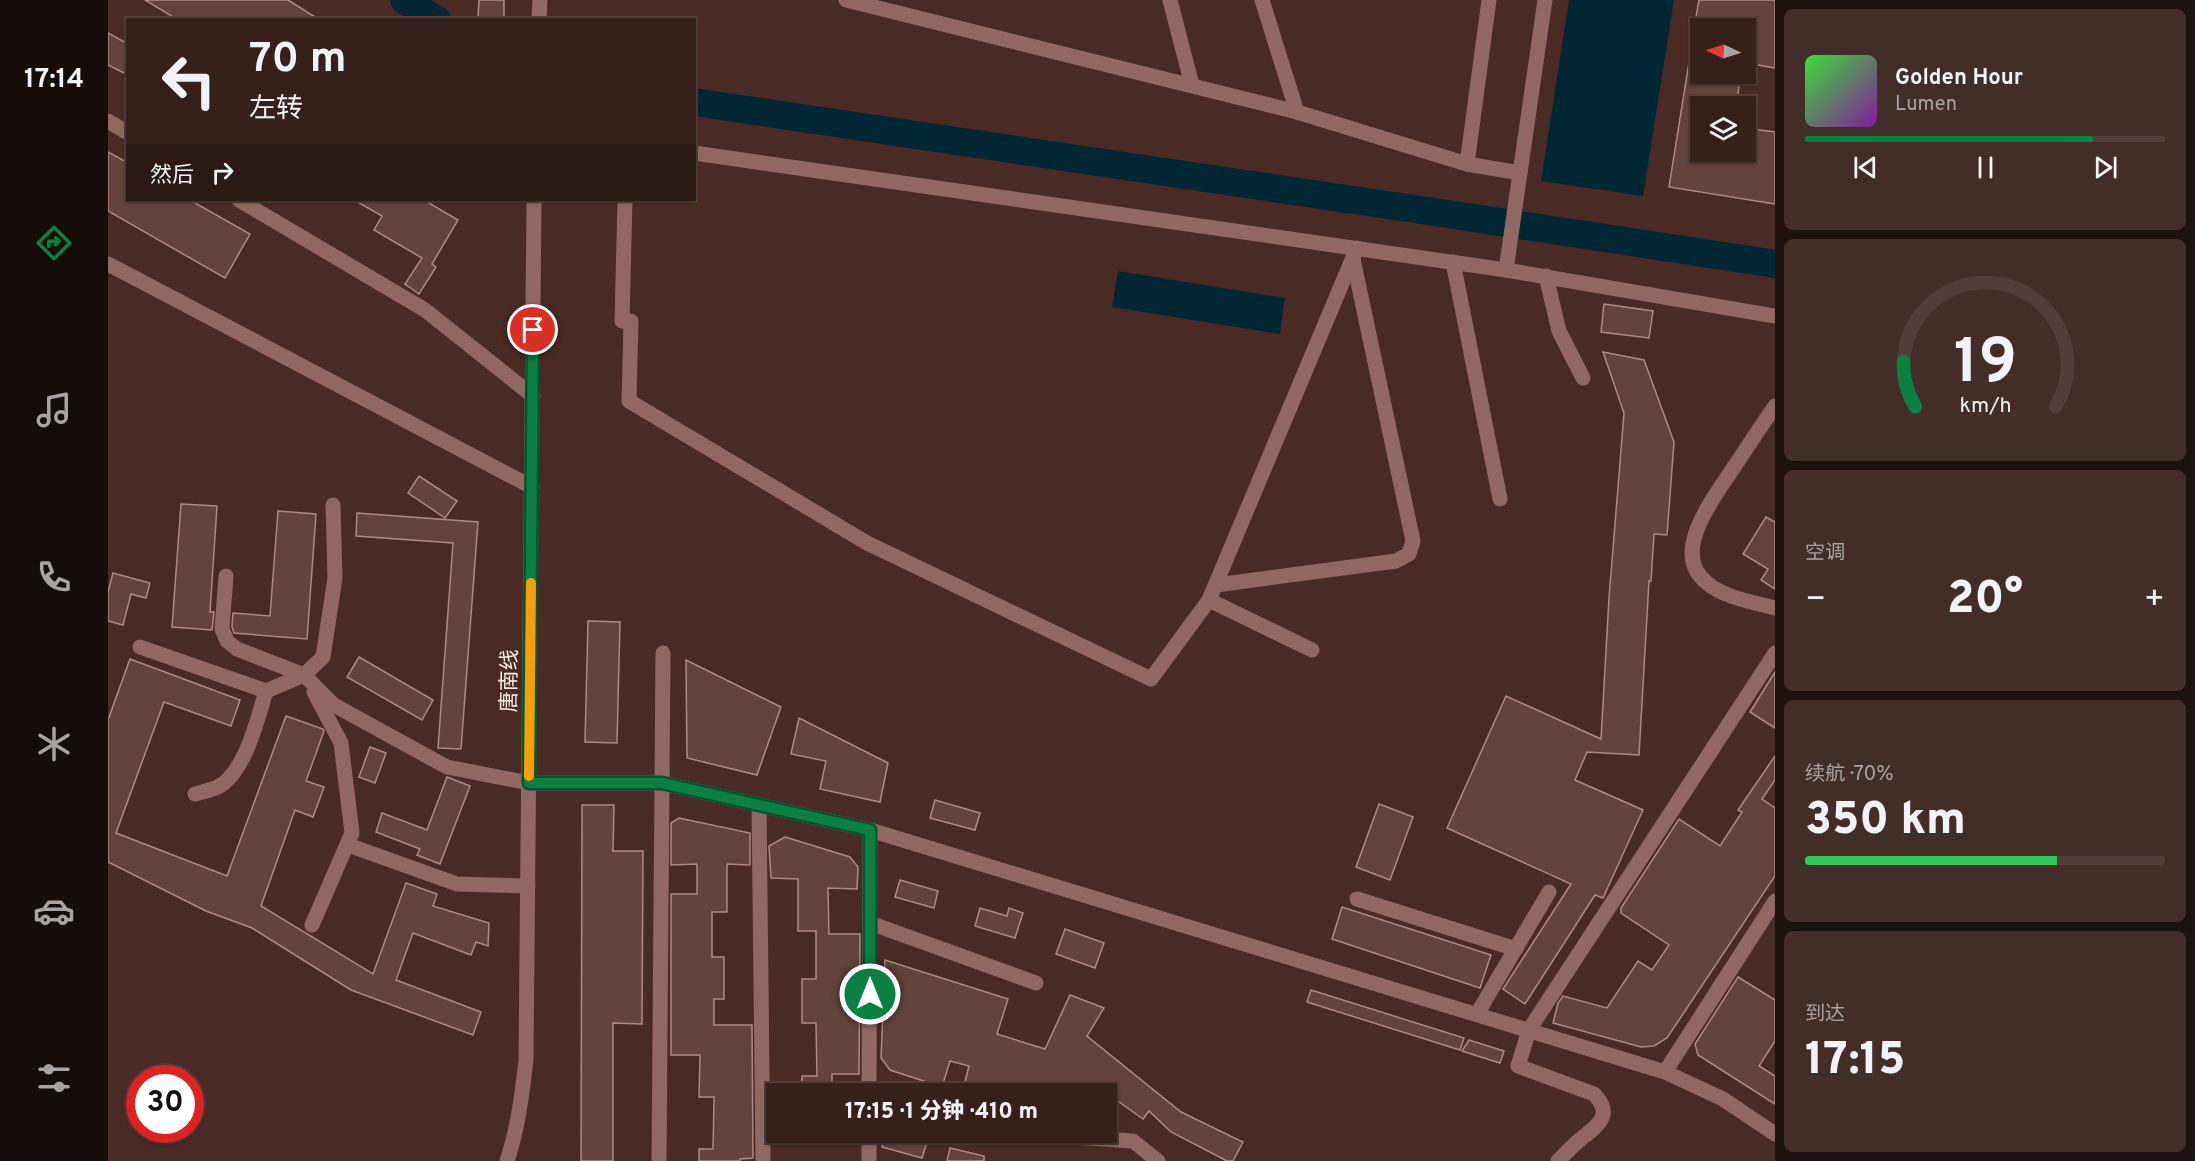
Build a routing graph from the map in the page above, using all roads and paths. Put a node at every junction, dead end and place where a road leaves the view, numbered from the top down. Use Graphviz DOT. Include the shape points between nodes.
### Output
graph roads {
  1 [pos="540,0"];
  2 [pos="846,0"];
  3 [pos="1170,0"];
  4 [pos="1262,0"];
  5 [pos="1489,0"];
  6 [pos="1545,0"];
  7 [pos="882,4"];
  8 [pos="539,18"];
  9 [pos="1192,85"];
  10 [pos="1297,112"];
  11 [pos="108,122"];
  12 [pos="126,132"];
  13 [pos="696,153"];
  14 [pos="1467,164"];
  15 [pos="1520,173"];
  16 [pos="241,201"];
  17 [pos="534,201"];
  18 [pos="625,201"];
  19 [pos="1355,253"];
  20 [pos="1453,262"];
  21 [pos="108,264"];
  22 [pos="1506,270"];
  23 [pos="1546,276"];
  24 [pos="1775,316"];
  25 [pos="1582,378"];
  26 [pos="533,396"];
  27 [pos="1775,406"];
  28 [pos="532,487"];
  29 [pos="1500,499"];
  30 [pos="333,505"];
  31 [pos="225,576"];
  32 [pos="1216,585"];
  33 [pos="1209,600"];
  34 [pos="1775,608"];
  35 [pos="140,647"];
  36 [pos="1312,650"];
  37 [pos="663,653"];
  38 [pos="1775,653"];
  39 [pos="304,675"];
  40 [pos="266,691"];
  41 [pos="529,783"];
  42 [pos="662,783"];
  43 [pos="195,794"];
  44 [pos="759,805"];
  45 [pos="870,830"];
  46 [pos="348,845"];
  47 [pos="528,886"];
  48 [pos="1549,892"];
  49 [pos="1356,899"];
  50 [pos="1775,901"];
  51 [pos="870,923"];
  52 [pos="312,925"];
  53 [pos="1516,949"];
  54 [pos="1036,983"];
  55 [pos="1477,1014"];
  56 [pos="1529,1030"];
  57 [pos="1665,1072"];
  58 [pos="869,1083"];
  59 [pos="1772,1126"];
  60 [pos="1117,1141"];
  61 [pos="869,1143"];
  62 [pos="507,1161"];
  63 [pos="659,1161"];
  64 [pos="763,1161"];
  65 [pos="869,1161"];
  66 [pos="1158,1161"];
  67 [pos="1558,1161"];
  1 -- 8 [label="street"];
  2 -- 7 [label="street"];
  3 -- 9 [label="street"];
  4 -- 10 [label="street"];
  5 -- 14 [label="street"];
  6 -- 15 [label="street"];
  7 -- 9 [label="street"];
  9 -- 10 [label="street"];
  10 -- 14 [label="street"];
  11 -- 12 [label="street"];
  13 -- 19 [label="street"];
  14 -- 15 [label="street"];
  15 -- 22 [label="street"];
  16 -- 26 [label="street" via="425,310"];
  17 -- 26 [label="street, 唐南线"];
  18 -- 33 [label="street" via="622,321 631,321 629,401 867,543 1151,679"];
  19 -- 20 [label="street"];
  19 -- 32 [label="street"];
  19 -- 32 [label="street" via="1413,542 1409,554 1396,561"];
  20 -- 22 [label="street"];
  20 -- 29 [label="street"];
  21 -- 28 [label="street"];
  22 -- 23 [label="street"];
  23 -- 24 [label="street"];
  23 -- 25 [label="street" via="1559,331"];
  26 -- 28 [label="street, 唐南线"];
  27 -- 34 [label="street" via="1700,518 1692,551 1695,568 1705,582 1722,592"];
  28 -- 41 [label="street, 唐南线"];
  30 -- 39 [label="street" via="335,578 323,657"];
  31 -- 39 [label="street" via="222,629 227,641 237,649"];
  32 -- 33 [label="street"];
  33 -- 36 [label="street"];
  35 -- 40 [label="street"];
  37 -- 42 [label="street"];
  38 -- 56 [label="street"];
  39 -- 40 [label="street"];
  39 -- 41 [label="street" via="334,705 447,767"];
  39 -- 46 [label="street" via="341,743 352,834"];
  40 -- 43 [label="street" via="248,748 237,767 220,786"];
  41 -- 42 [label="street"];
  41 -- 47 [label="street, 唐南线"];
  42 -- 44 [label="street"];
  42 -- 63 [label="street"];
  44 -- 45 [label="street"];
  44 -- 64 [label="street"];
  45 -- 51 [label="street"];
  45 -- 55 [label="street"];
  46 -- 47 [label="street" via="457,884"];
  46 -- 52 [label="street"];
  47 -- 62 [label="street, 唐南线" via="526,1060 515,1136"];
  48 -- 53 [label="street"];
  49 -- 53 [label="street"];
  50 -- 57 [label="street"];
  51 -- 54 [label="street"];
  51 -- 58 [label="street"];
  53 -- 55 [label="street"];
  55 -- 56 [label="street"];
  56 -- 57 [label="street"];
  56 -- 67 [label="street" via="1518,1066 1594,1094 1602,1102 1603,1117 1598,1127"];
  57 -- 59 [label="street"];
  60 -- 66 [label="street" via="1133,1142"];
  61 -- 65 [label="street"];
}
